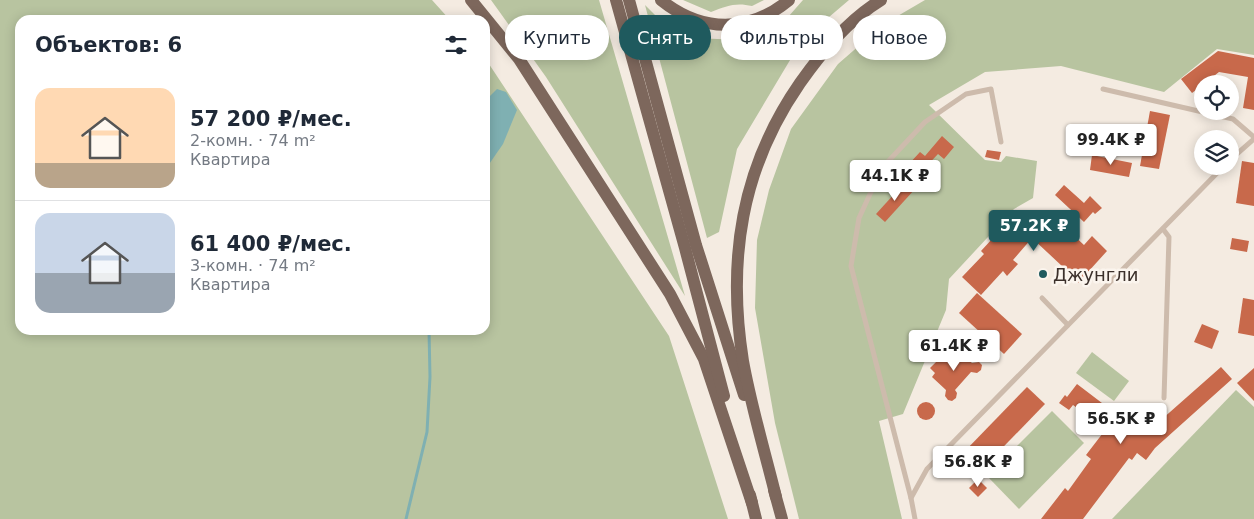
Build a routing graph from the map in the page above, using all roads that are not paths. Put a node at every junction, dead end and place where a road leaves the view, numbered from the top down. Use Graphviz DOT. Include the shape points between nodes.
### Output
graph roads {
  1 [pos="471,0"];
  2 [pos="616,0"];
  3 [pos="629,0"];
  4 [pos="661,0"];
  5 [pos="789,0"];
  6 [pos="881,0"];
  7 [pos="483,15"];
  8 [pos="490,24"];
  9 [pos="1103,89"];
  10 [pos="1254,138"];
  11 [pos="1001,142"];
  12 [pos="1239,152"];
  13 [pos="1215,175"];
  14 [pos="1163,229"];
  15 [pos="1042,298"];
  16 [pos="1068,325"];
  17 [pos="1164,398"];
  18 [pos="776,497"];
  19 [pos="911,498"];
  20 [pos="752,503"];
  21 [pos="756,519"];
  22 [pos="782,519"];
  23 [pos="915,519"];
  1 -- 7 [label="main road"];
  2 -- 20 [label="main road"];
  3 -- 18 [label="main road" via="696,245"];
  4 -- 5 [label="main road" via="693,19 718,25 742,24 766,16"];
  6 -- 18 [label="main road" via="867,9 820,54 785,105 765,145 742,218 737,257 737,310 744,362"];
  8 -- 20 [label="main road" via="519,60 670,294 704,360"];
  9 -- 10 [label="lane" via="1233,119"];
  10 -- 12 [label="lane"];
  11 -- 19 [label="lane" via="992,89 966,94 925,122 882,168 859,218 851,266"];
  13 -- 14 [label="lane"];
  14 -- 16 [label="lane"];
  14 -- 17 [label="lane" via="1169,237"];
  15 -- 16 [label="lane"];
  16 -- 19 [label="lane" via="927,469"];
  18 -- 22 [label="main road"];
  19 -- 23 [label="lane"];
  20 -- 21 [label="main road"];
}
